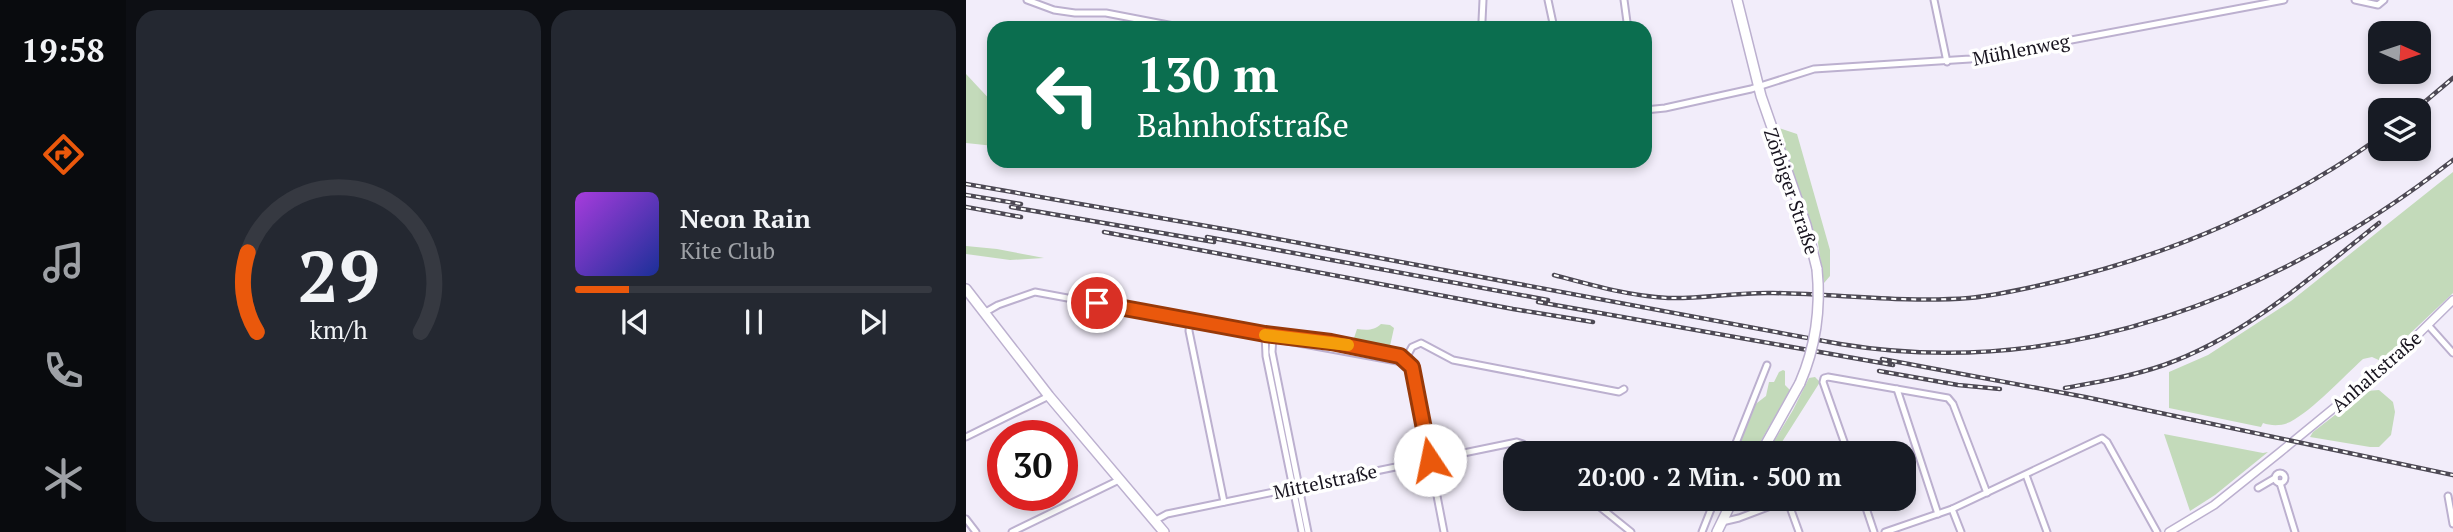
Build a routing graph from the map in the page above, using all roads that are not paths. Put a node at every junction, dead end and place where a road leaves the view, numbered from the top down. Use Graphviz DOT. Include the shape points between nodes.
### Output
graph roads {
  1 [pos="1027,0"];
  2 [pos="1483,0"];
  3 [pos="1548,0"];
  4 [pos="1624,0"];
  5 [pos="1737,0"];
  6 [pos="1934,0"];
  7 [pos="2284,0"];
  8 [pos="2355,0"];
  9 [pos="2384,0"];
  10 [pos="1147,21"];
  11 [pos="1482,21"];
  12 [pos="1552,21"];
  13 [pos="1627,21"];
  14 [pos="1947,62"];
  15 [pos="1758,86"];
  16 [pos="1652,109"];
  17 [pos="966,289"];
  18 [pos="2453,300"];
  19 [pos="984,313"];
  20 [pos="1190,320"];
  21 [pos="2428,325"];
  22 [pos="1265,334"];
  23 [pos="1273,336"];
  24 [pos="2453,353"];
  25 [pos="1405,360"];
  26 [pos="1768,365"];
  27 [pos="1625,389"];
  28 [pos="1898,389"];
  29 [pos="1049,396"];
  30 [pos="966,437"];
  31 [pos="1737,441"];
  32 [pos="1767,441"];
  33 [pos="1844,441"];
  34 [pos="1503,445"];
  35 [pos="1430,460"];
  36 [pos="2026,475"];
  37 [pos="1119,480"];
  38 [pos="1296,486"];
  39 [pos="2258,488"];
  40 [pos="1987,493"];
  41 [pos="2448,496"];
  42 [pos="1224,502"];
  43 [pos="1952,509"];
  44 [pos="1605,511"];
  45 [pos="1710,511"];
  46 [pos="1727,511"];
  47 [pos="1735,511"];
  48 [pos="1756,511"];
  49 [pos="1792,511"];
  50 [pos="1867,511"];
  51 [pos="1938,514"];
  52 [pos="1743,516"];
  53 [pos="966,519"];
  54 [pos="1154,521"];
  55 [pos="1721,522"];
  56 [pos="2453,524"];
  57 [pos="976,532"];
  58 [pos="1012,532"];
  59 [pos="1164,532"];
  60 [pos="1302,532"];
  61 [pos="1308,532"];
  62 [pos="1444,532"];
  63 [pos="1632,532"];
  64 [pos="1702,532"];
  65 [pos="1717,532"];
  66 [pos="1799,532"];
  67 [pos="1874,532"];
  68 [pos="1885,532"];
  69 [pos="1961,532"];
  70 [pos="2047,532"];
  71 [pos="2157,532"];
  72 [pos="2169,532"];
  73 [pos="2295,532"];
  1 -- 10 [label="street" via="1054,10"];
  2 -- 11 [label="street"];
  3 -- 12 [label="street"];
  4 -- 13 [label="street"];
  5 -- 15 [label="main road, Zörbiger Straße"];
  6 -- 14 [label="street"];
  7 -- 14 [label="street, Mühlenweg"];
  8 -- 9 [label="street" via="2378,5"];
  14 -- 15 [label="street, Mühlenweg" via="1814,69"];
  15 -- 16 [label="street, Mühlenweg"];
  15 -- 32 [label="main road, Zörbiger Straße, bridge" via="1817,269 1812,351 1800,383"];
  17 -- 19 [label="main road"];
  18 -- 21 [label="street, Anhaltstraße"];
  19 -- 20 [label="street" via="1035,292"];
  19 -- 29 [label="main road"];
  20 -- 22 [label="street"];
  20 -- 42 [label="street"];
  21 -- 24 [label="street"];
  21 -- 72 [label="street, Anhaltstraße" via="2390,362 2214,505"];
  22 -- 23 [label="street"];
  22 -- 38 [label="street"];
  23 -- 25 [label="street" via="1359,347"];
  23 -- 38 [label="street"];
  25 -- 27 [label="street" via="1412,347 1421,343 1453,359 1619,392"];
  25 -- 35 [label="street" via="1412,367"];
  26 -- 31 [label="street"];
  28 -- 33 [label="street" via="1824,378"];
  28 -- 40 [label="street" via="1948,398"];
  28 -- 51 [label="street"];
  29 -- 30 [label="street"];
  29 -- 37 [label="main road"];
  34 -- 35 [label="street, Mittelstraße"];
  35 -- 38 [label="street, Mittelstraße"];
  35 -- 62 [label="street"];
  36 -- 40 [label="street"];
  36 -- 70 [label="street"];
  36 -- 71 [label="street" via="2104,438"];
  37 -- 54 [label="main road"];
  37 -- 58 [label="street"];
  38 -- 42 [label="street, Mittelstraße"];
  38 -- 60 [label="street"];
  38 -- 61 [label="street"];
  39 -- 73 [label="street" via="2277,480"];
  40 -- 43 [label="street"];
  41 -- 56 [label="street"];
  42 -- 54 [label="street, Mittelstraße"];
  43 -- 51 [label="street"];
  43 -- 69 [label="street"];
  44 -- 63 [label="street"];
  45 -- 64 [label="street"];
  46 -- 55 [label="main road"];
  47 -- 52 [label="street"];
  48 -- 52 [label="street"];
  49 -- 66 [label="street"];
  50 -- 67 [label="street"];
  51 -- 68 [label="street"];
  52 -- 55 [label="street"];
  53 -- 57 [label="street"];
  54 -- 59 [label="main road"];
  55 -- 65 [label="main road"];
}
